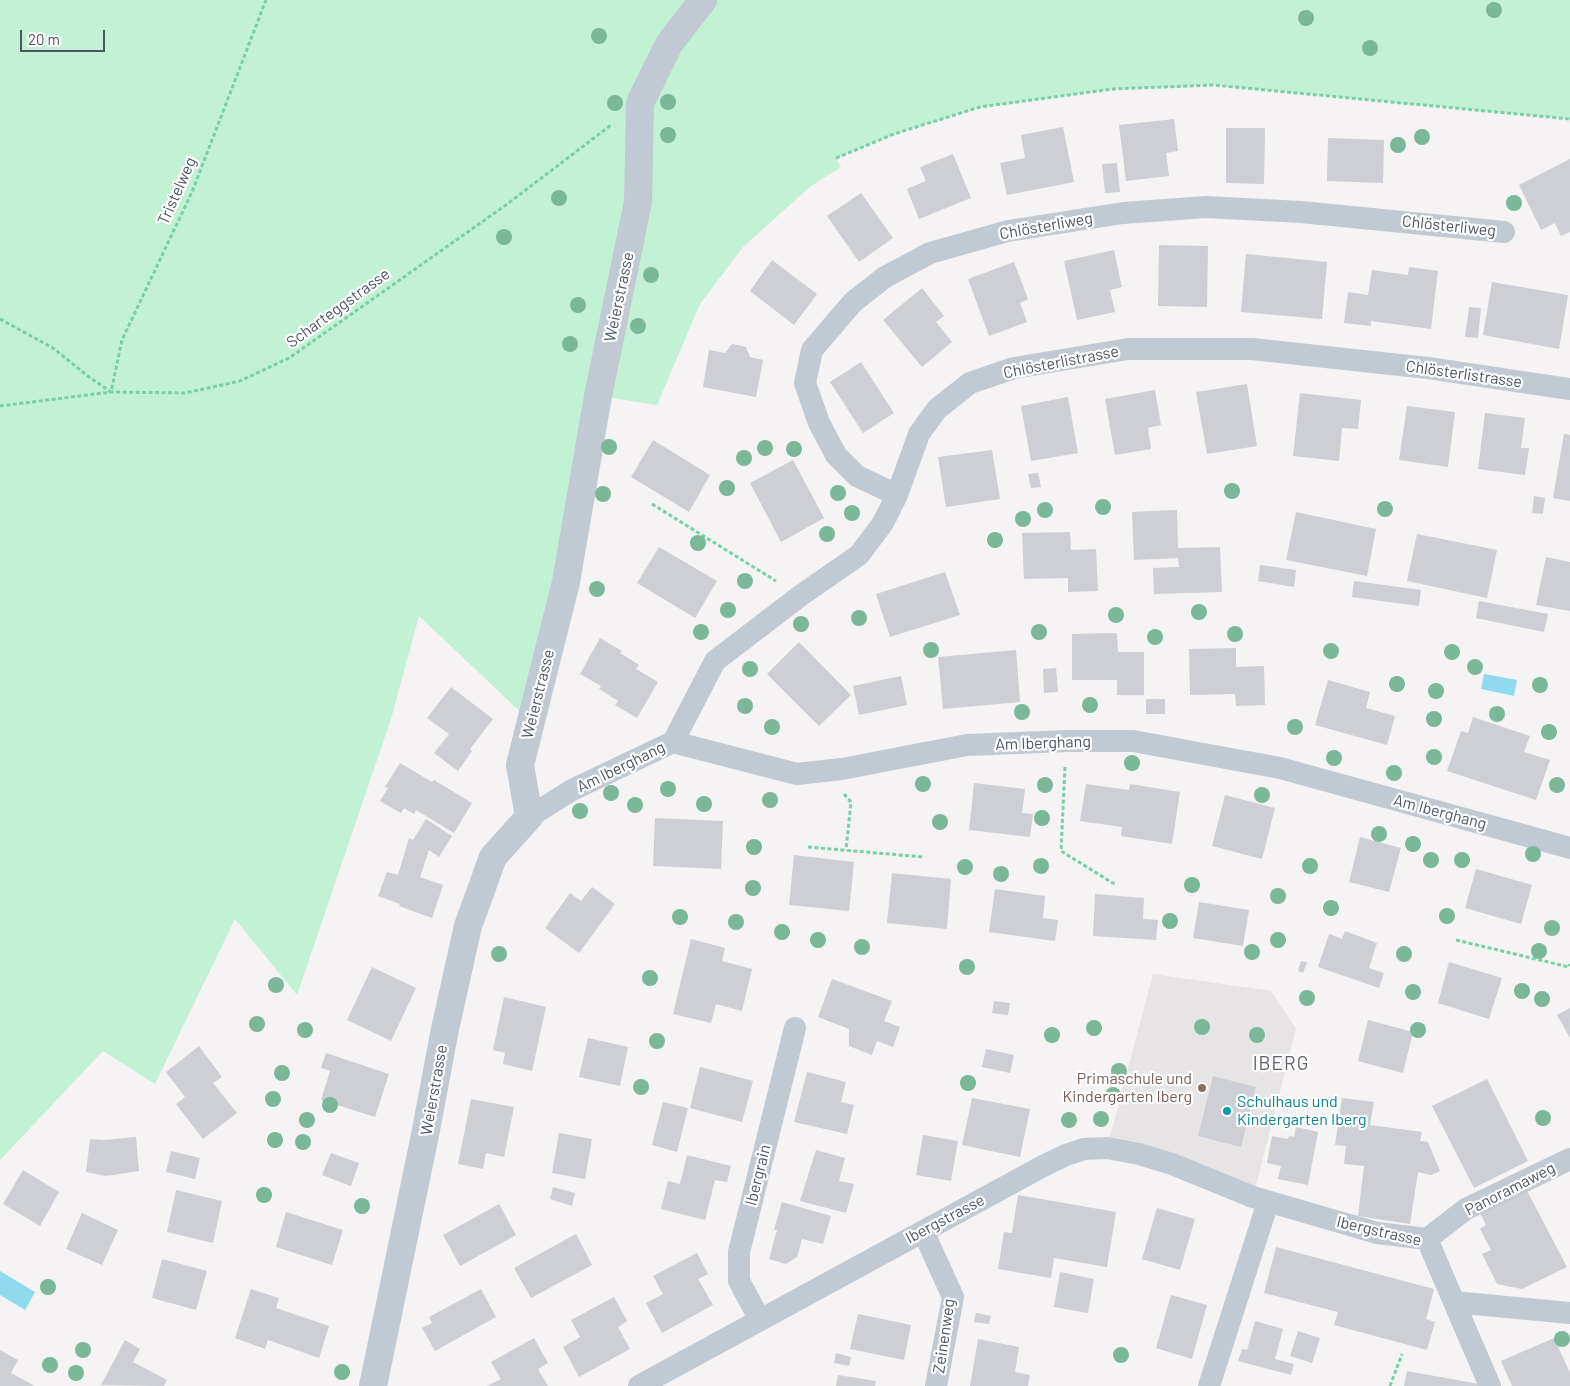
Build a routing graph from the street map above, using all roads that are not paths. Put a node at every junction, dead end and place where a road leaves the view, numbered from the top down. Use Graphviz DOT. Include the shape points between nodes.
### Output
graph roads {
  1 [pos="703,0"];
  2 [pos="1504,232"];
  3 [pos="1570,390"];
  4 [pos="897,495"];
  5 [pos="674,742"];
  6 [pos="529,817"];
  7 [pos="1570,848"];
  8 [pos="795,1028"];
  9 [pos="1570,1159"];
  10 [pos="1268,1202"];
  11 [pos="923,1231"];
  12 [pos="1427,1239"];
  13 [pos="1454,1302"];
  14 [pos="1570,1314"];
  15 [pos="760,1320"];
  16 [pos="373,1386"];
  17 [pos="639,1386"];
  18 [pos="936,1386"];
  19 [pos="1209,1386"];
  20 [pos="1490,1386"];
  1 -- 6 [label="street, Weierstrasse" via="669,44 640,103 638,202 598,396 566,582 520,765"];
  2 -- 4 [label="street, Chlösterliweg" via="1302,212 1206,207 1124,213 1017,230 930,253 885,276 853,302 812,350 804,383 819,423 836,455 857,476"];
  3 -- 4 [label="street, Chlösterlistrasse" via="1428,368 1252,349 1128,349 1014,368 970,383 938,409 919,434"];
  4 -- 5 [label="street, Chlösterlistrasse" via="883,523 859,555 715,661"];
  5 -- 6 [label="street, Am Iberghang" via="572,790"];
  5 -- 7 [label="street, Am Iberghang" via="797,774 842,769 967,745 1133,741 1280,768"];
  6 -- 16 [label="street, Weierstrasse" via="493,857 468,926"];
  8 -- 15 [label="street, Ibergrain" via="739,1252 739,1281"];
  9 -- 12 [label="street, Panoramaweg" via="1466,1209"];
  10 -- 11 [label="street, Ibergstrasse" via="1139,1154 1107,1148 1084,1149 1066,1154"];
  10 -- 12 [label="street, Ibergstrasse" via="1377,1233"];
  10 -- 19 [label="street"];
  11 -- 15 [label="street, Ibergstrasse"];
  11 -- 18 [label="street, Zeinenweg" via="953,1297"];
  12 -- 13 [label="street, Ibergstrasse"];
  13 -- 14 [label="street"];
  13 -- 20 [label="street, Ibergstrasse"];
  15 -- 17 [label="street, Ibergstrasse"];
}
